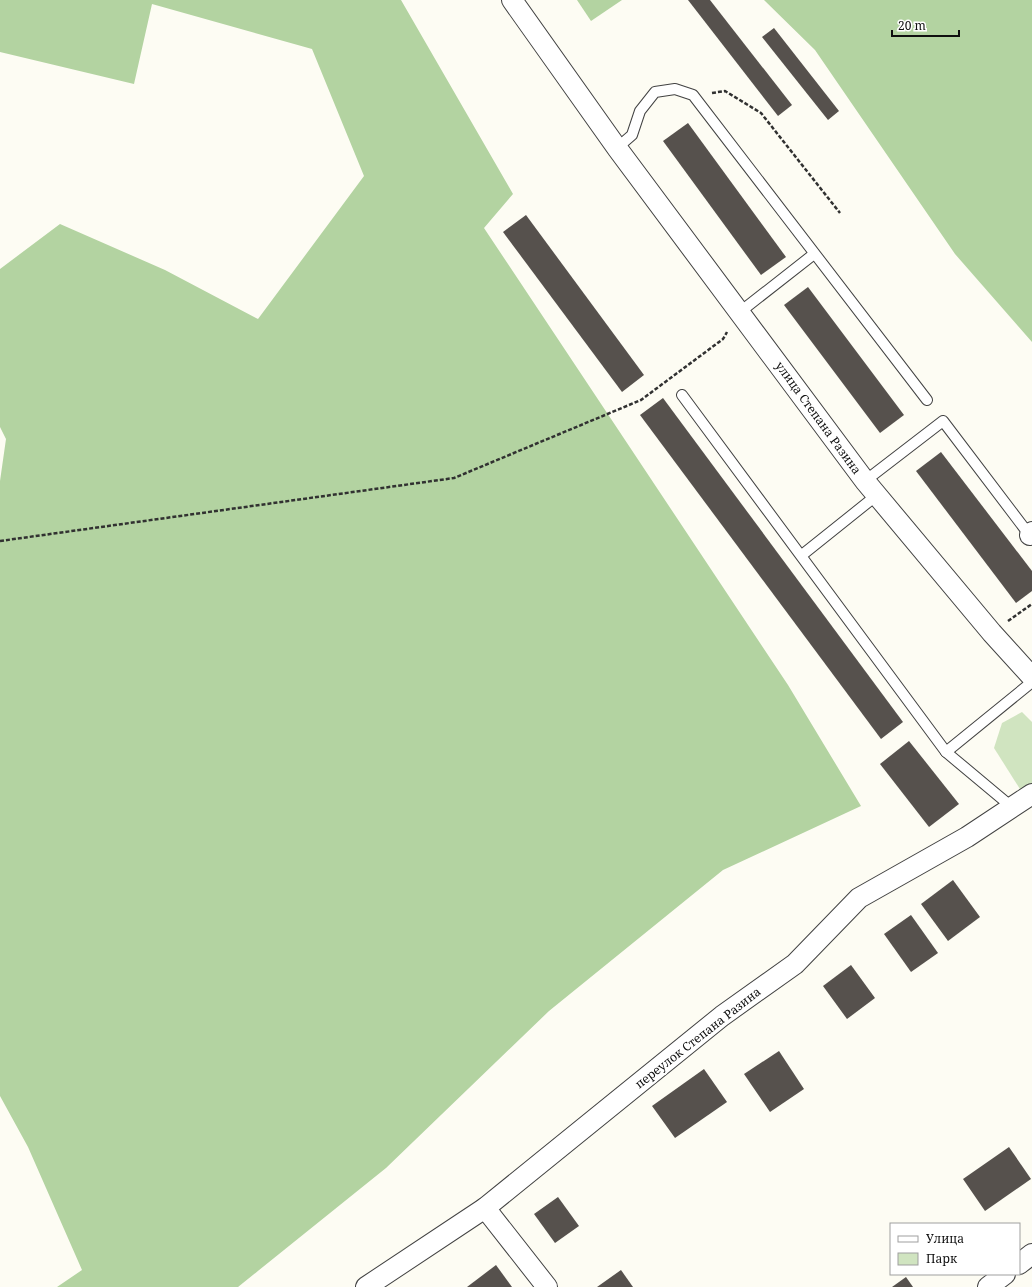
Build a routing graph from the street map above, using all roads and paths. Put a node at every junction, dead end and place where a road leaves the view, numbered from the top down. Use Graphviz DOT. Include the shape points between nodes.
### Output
graph roads {
  1 [pos="512,0"];
  2 [pos="693,95"];
  3 [pos="618,148"];
  4 [pos="840,213"];
  5 [pos="814,254"];
  6 [pos="740,312"];
  7 [pos="682,395"];
  8 [pos="927,400"];
  9 [pos="871,488"];
  10 [pos="1031,535"];
  11 [pos="0,541"];
  12 [pos="802,555"];
  13 [pos="1032,604"];
  14 [pos="1005,624"];
  15 [pos="1032,678"];
  16 [pos="1032,682"];
  17 [pos="946,752"];
  18 [pos="1032,794"];
  19 [pos="1013,808"];
  20 [pos="484,1208"];
  21 [pos="1032,1254"];
  22 [pos="1020,1263"];
  23 [pos="1004,1275"];
  24 [pos="366,1287"];
  25 [pos="547,1287"];
  26 [pos="988,1287"];
  1 -- 3 [label="street, улица Степана Разина"];
  2 -- 3 [label="lane" via="675,89 655,92 640,110 632,135"];
  2 -- 4 [label="path" via="725,91 761,113"];
  2 -- 5 [label="lane"];
  3 -- 6 [label="street, улица Степана Разина"];
  5 -- 6 [label="lane"];
  5 -- 8 [label="lane"];
  6 -- 9 [label="street, улица Степана Разина"];
  6 -- 11 [label="path" via="723,339 641,400 454,478"];
  7 -- 12 [label="lane"];
  9 -- 10 [label="lane" via="943,421"];
  9 -- 12 [label="lane"];
  9 -- 15 [label="street, улица Степана Разина"];
  12 -- 17 [label="lane"];
  13 -- 14 [label="path"];
  16 -- 17 [label="lane"];
  17 -- 19 [label="lane"];
  18 -- 19 [label="street, переулок Степана Разина"];
  19 -- 20 [label="street, переулок Степана Разина" via="859,898 795,964 722,1016"];
  20 -- 24 [label="street, переулок Степана Разина"];
  20 -- 25 [label="street"];
  21 -- 22 [label="street"];
  23 -- 26 [label="street"];
}
